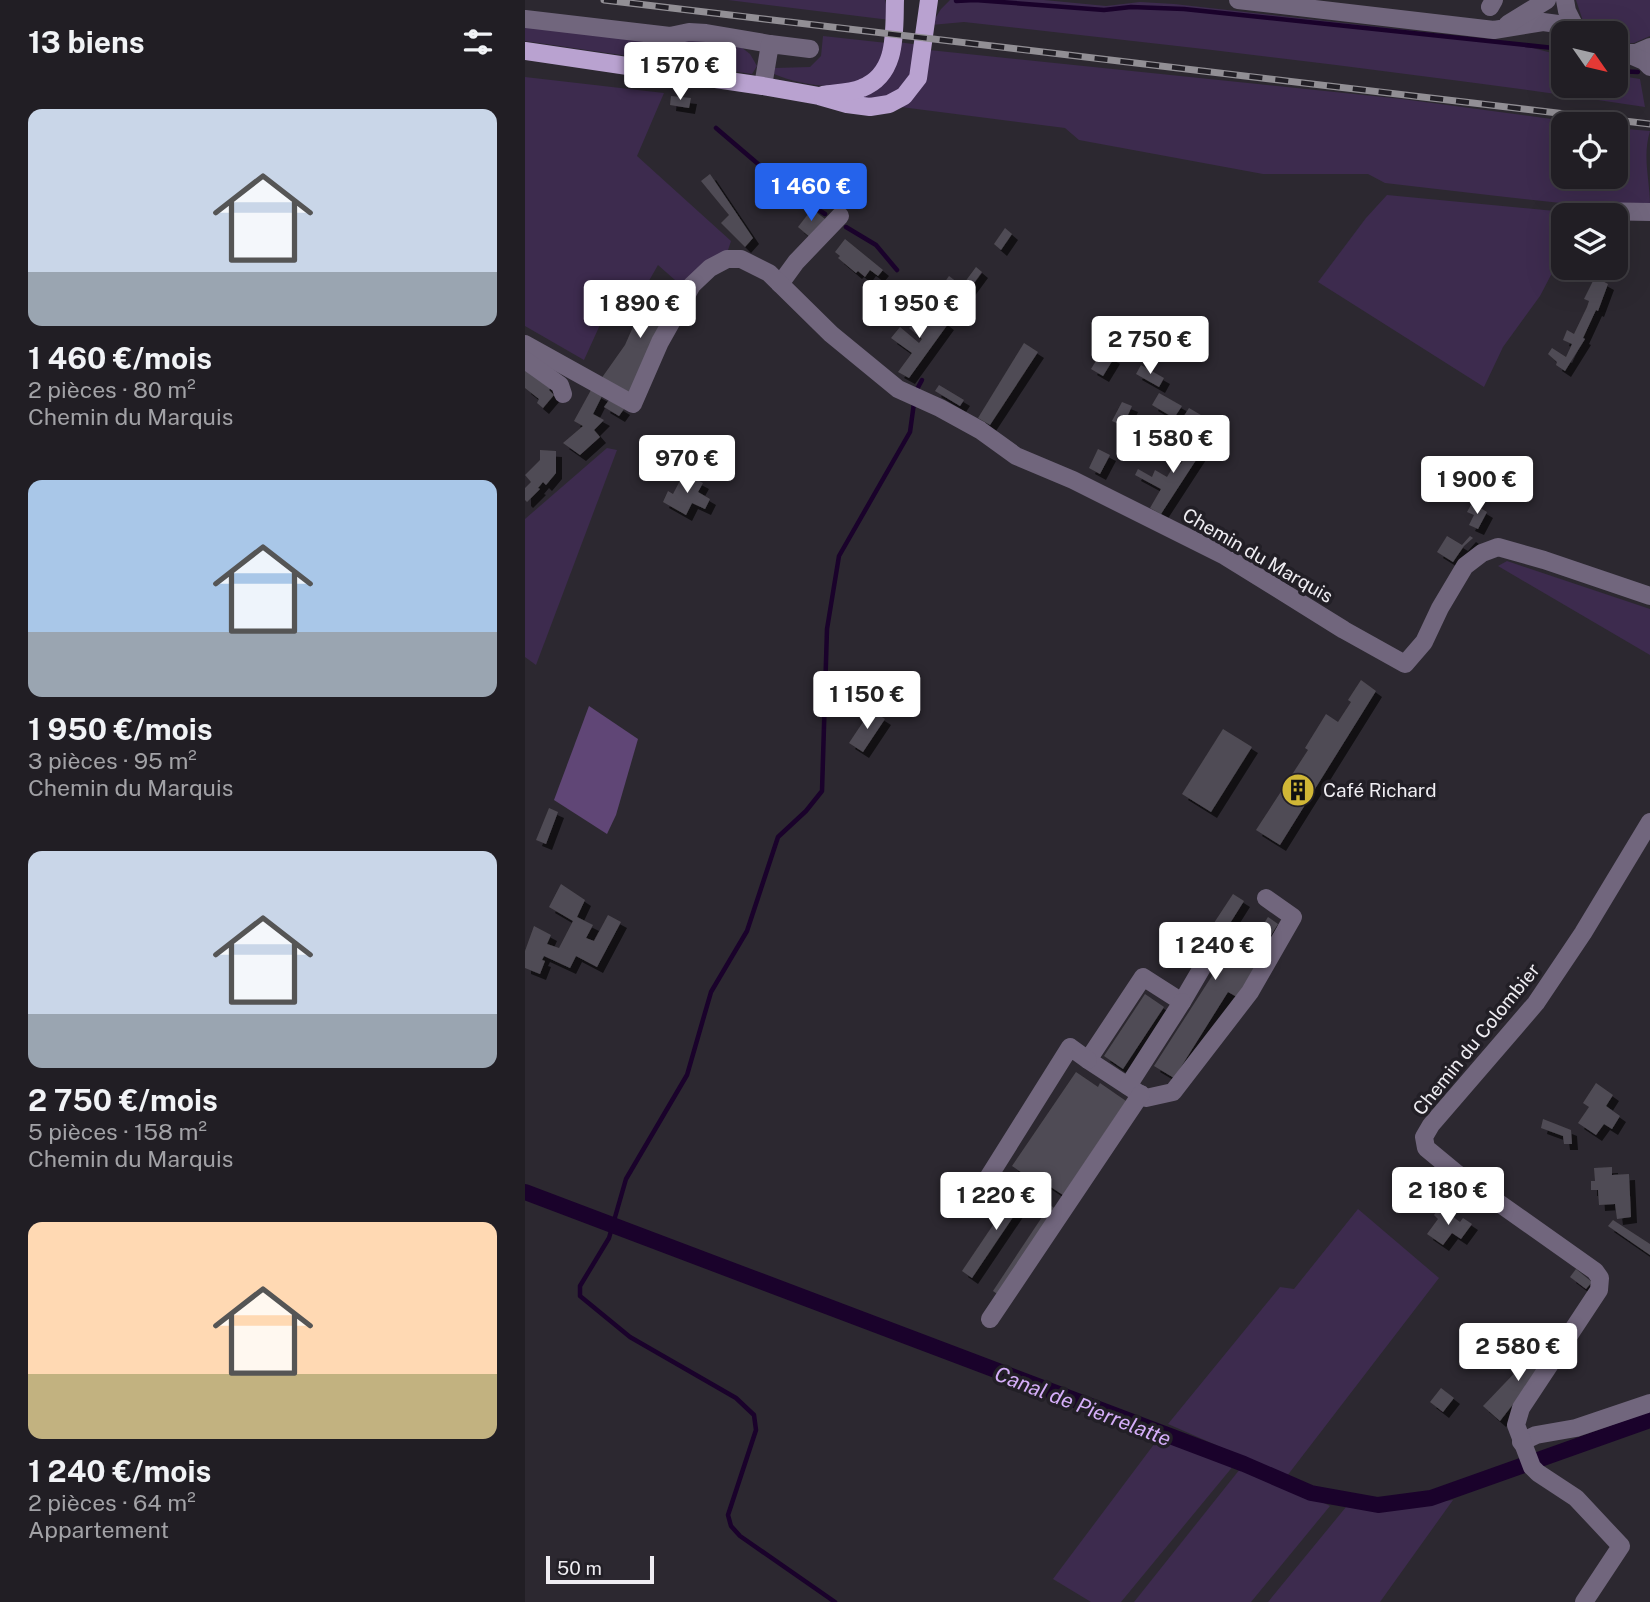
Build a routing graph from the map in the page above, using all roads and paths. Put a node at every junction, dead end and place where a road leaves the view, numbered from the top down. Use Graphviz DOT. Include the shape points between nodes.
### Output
graph roads {
  1 [pos="895,0"];
  2 [pos="929,0"];
  3 [pos="1238,0"];
  4 [pos="1547,0"];
  5 [pos="1565,0"];
  6 [pos="525,19"];
  7 [pos="1573,21"];
  8 [pos="1551,24"];
  9 [pos="1494,30"];
  10 [pos="770,44"];
  11 [pos="1650,47"];
  12 [pos="810,49"];
  13 [pos="525,51"];
  14 [pos="1628,52"];
  15 [pos="1628,55"];
  16 [pos="1650,67"];
  17 [pos="763,86"];
  18 [pos="819,96"];
  19 [pos="1628,212"];
  20 [pos="1650,212"];
  21 [pos="840,216"];
  22 [pos="780,285"];
  23 [pos="525,344"];
  24 [pos="525,360"];
  25 [pos="563,394"];
  26 [pos="1650,596"];
  27 [pos="1650,822"];
  28 [pos="1266,898"];
  29 [pos="1203,966"];
  30 [pos="1182,1002"];
  31 [pos="1088,1060"];
  32 [pos="1134,1090"];
  33 [pos="986,1181"];
  34 [pos="990,1319"];
  35 [pos="1650,1402"];
  36 [pos="1527,1455"];
  37 [pos="1584,1602"];
  1 -- 18 [label="main road" via="887,68 859,90"];
  2 -- 18 [label="main road" via="920,69 904,96 870,107"];
  3 -- 9 [label="street"];
  4 -- 9 [label="street"];
  5 -- 7 [label="street"];
  6 -- 10 [label="street" via="670,36 706,33"];
  8 -- 9 [label="street"];
  10 -- 12 [label="street"];
  10 -- 17 [label="street"];
  11 -- 14 [label="street"];
  13 -- 17 [label="main road"];
  15 -- 16 [label="street"];
  17 -- 18 [label="main road"];
  19 -- 20 [label="street"];
  21 -- 22 [label="street"];
  22 -- 23 [label="street, Chemin du Marquis" via="758,265 741,259 727,259 710,268 692,285 633,404"];
  22 -- 26 [label="street, Chemin du Marquis" via="898,389 979,430 1016,456 1225,555 1405,664 1424,642 1465,566 1498,547"];
  24 -- 25 [label="street" via="560,386"];
  27 -- 36 [label="street, Chemin du Colombier" via="1536,1003 1424,1137 1426,1148 1455,1172 1600,1278 1599,1290 1521,1408 1516,1424"];
  28 -- 32 [label="street" via="1293,917 1250,992 1173,1092 1146,1098"];
  29 -- 30 [label="street"];
  30 -- 31 [label="street" via="1143,977"];
  30 -- 32 [label="street"];
  31 -- 32 [label="street"];
  31 -- 33 [label="street" via="1070,1047"];
  32 -- 34 [label="street"];
  35 -- 36 [label="street" via="1576,1428 1535,1435"];
  36 -- 37 [label="street" via="1538,1474 1576,1498 1621,1546"];
}
